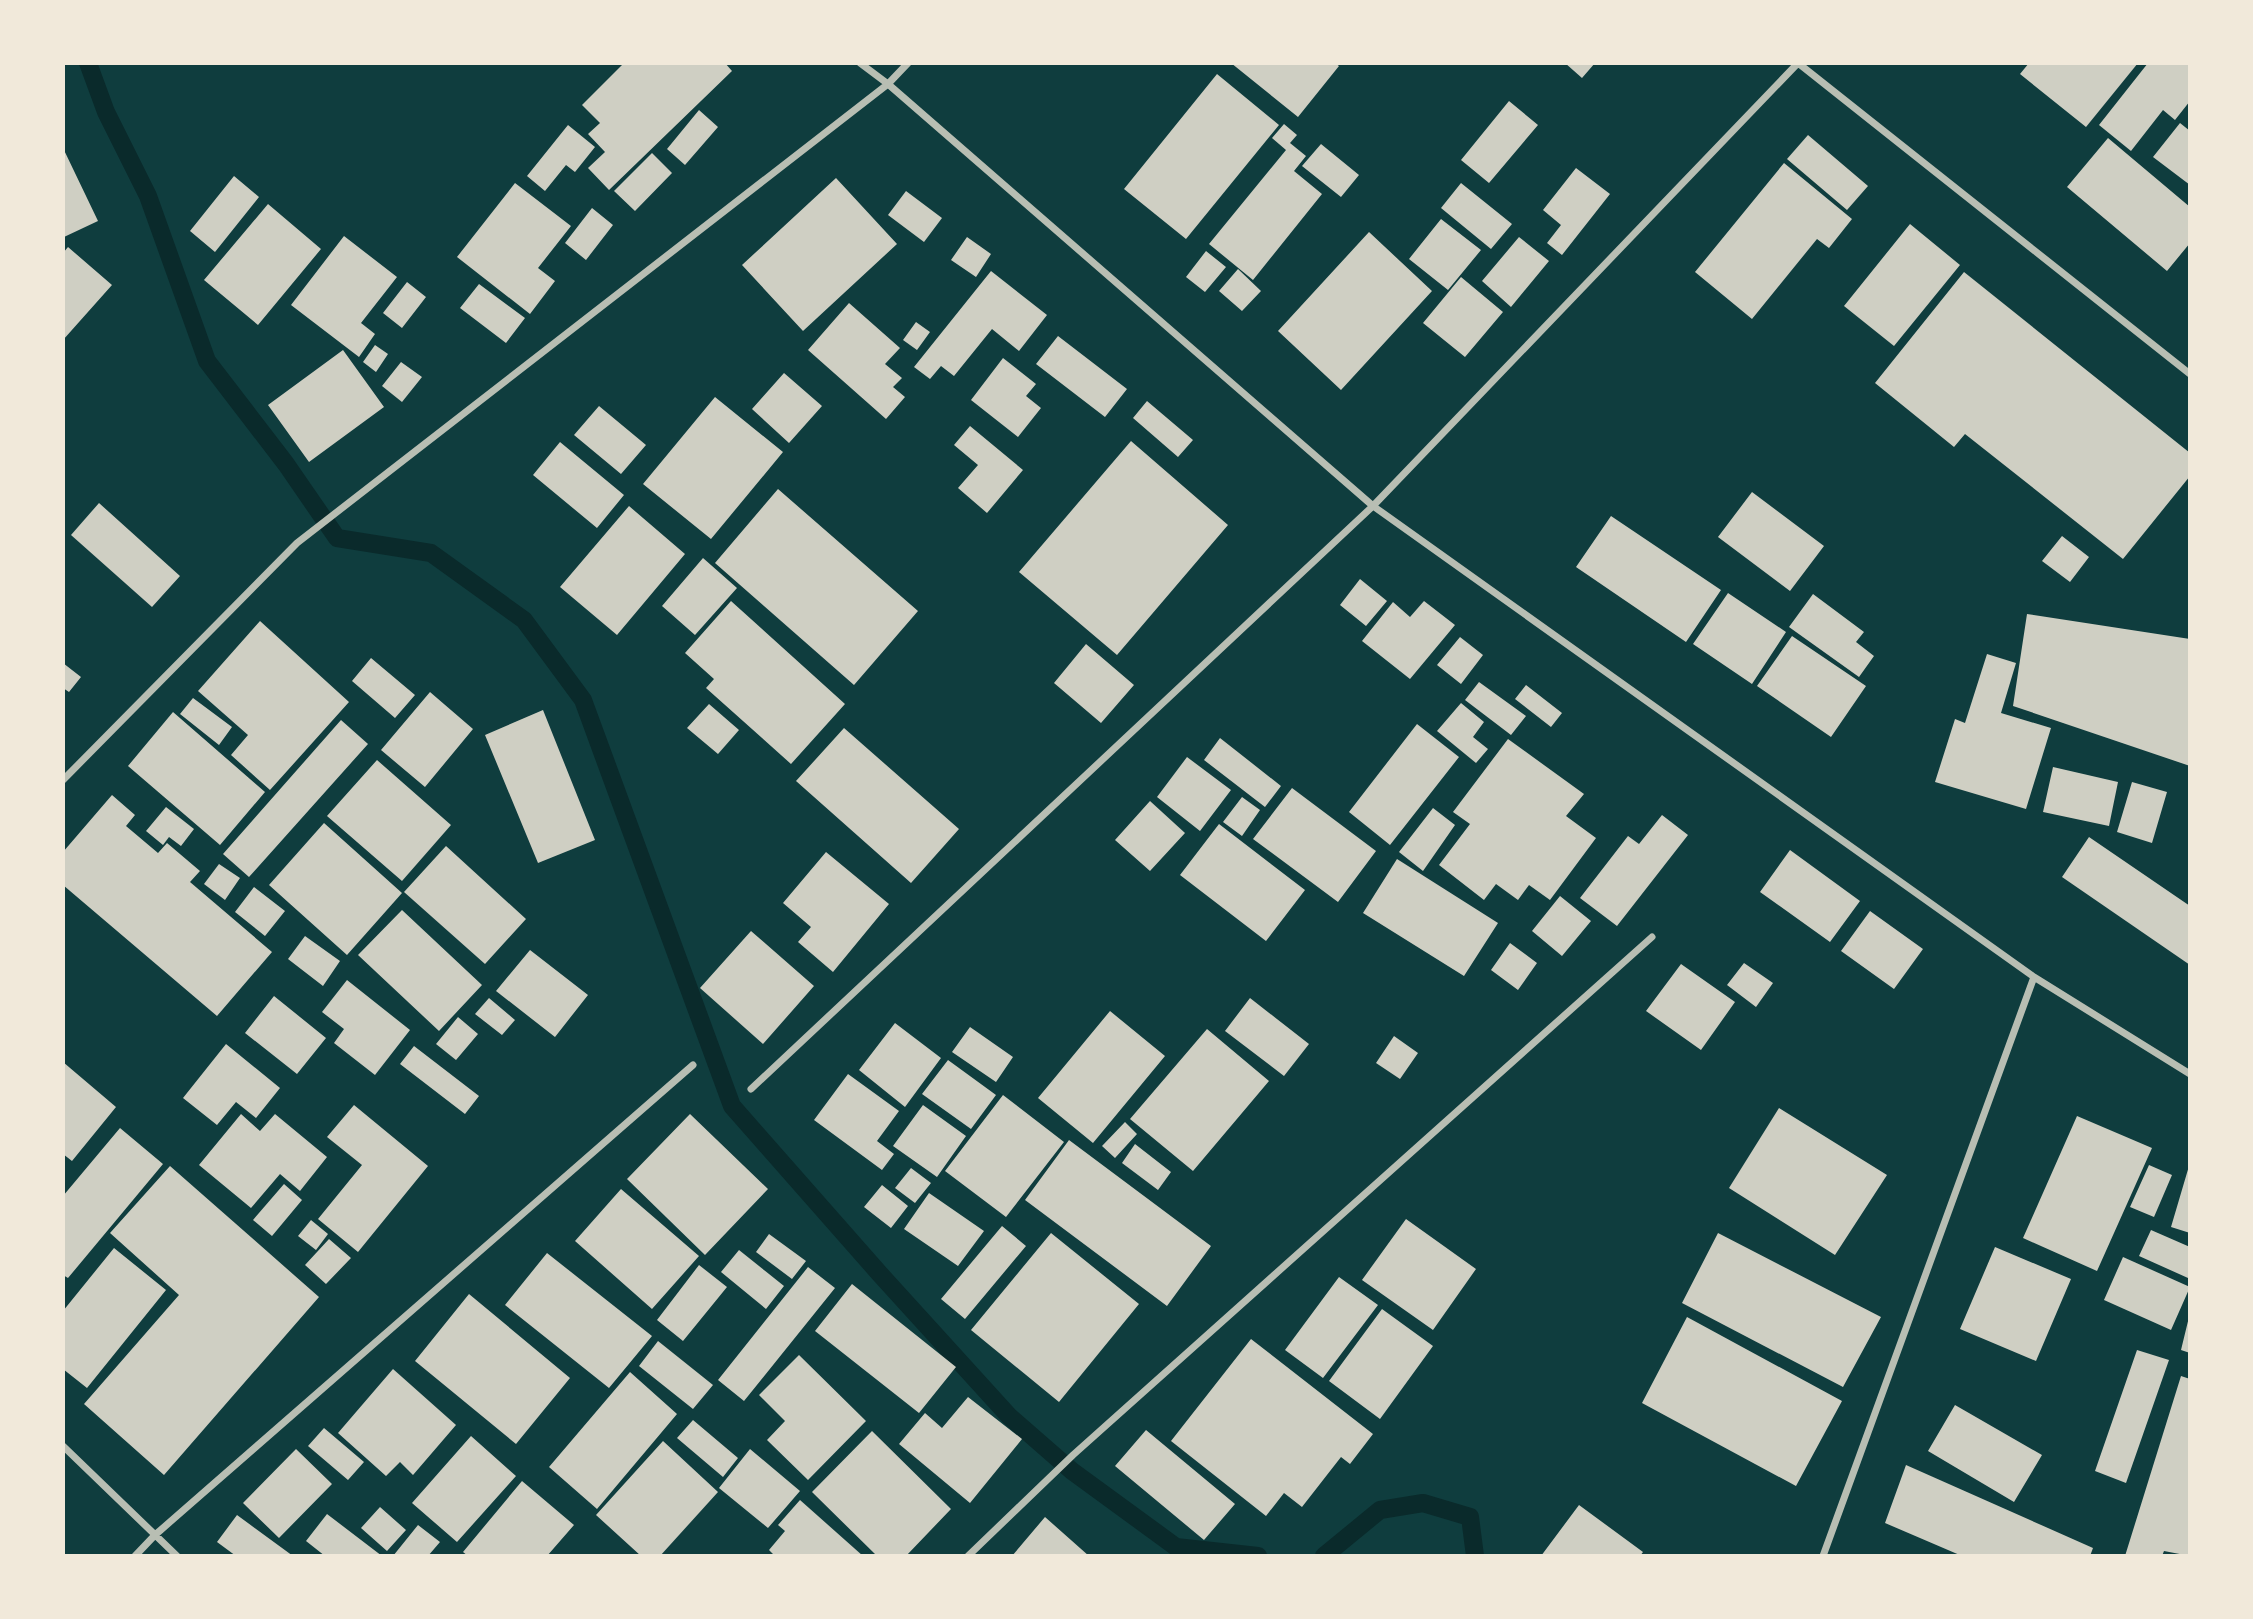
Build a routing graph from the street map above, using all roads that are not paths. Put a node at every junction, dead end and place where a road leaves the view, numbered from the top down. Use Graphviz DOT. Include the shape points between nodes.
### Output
graph roads {
  1 [pos="860,63"];
  2 [pos="908,63"];
  3 [pos="1798,63"];
  4 [pos="888,84"];
  5 [pos="2190,374"];
  6 [pos="1373,506"];
  7 [pos="63,780"];
  8 [pos="1653,937"];
  9 [pos="2034,976"];
  10 [pos="693,1065"];
  11 [pos="2190,1074"];
  12 [pos="751,1089"];
  13 [pos="63,1446"];
  14 [pos="155,1535"];
  15 [pos="135,1556"];
  16 [pos="177,1556"];
  17 [pos="968,1556"];
  18 [pos="1824,1556"];
  1 -- 4 [label="street"];
  2 -- 4 [label="street"];
  3 -- 5 [label="street"];
  3 -- 6 [label="street"];
  4 -- 6 [label="street"];
  4 -- 7 [label="street" via="297,543"];
  6 -- 9 [label="street"];
  6 -- 12 [label="street"];
  8 -- 17 [label="street" via="1073,1455"];
  9 -- 11 [label="street"];
  9 -- 18 [label="street"];
  10 -- 14 [label="street"];
  13 -- 14 [label="street"];
  14 -- 15 [label="street"];
  14 -- 16 [label="street"];
}
